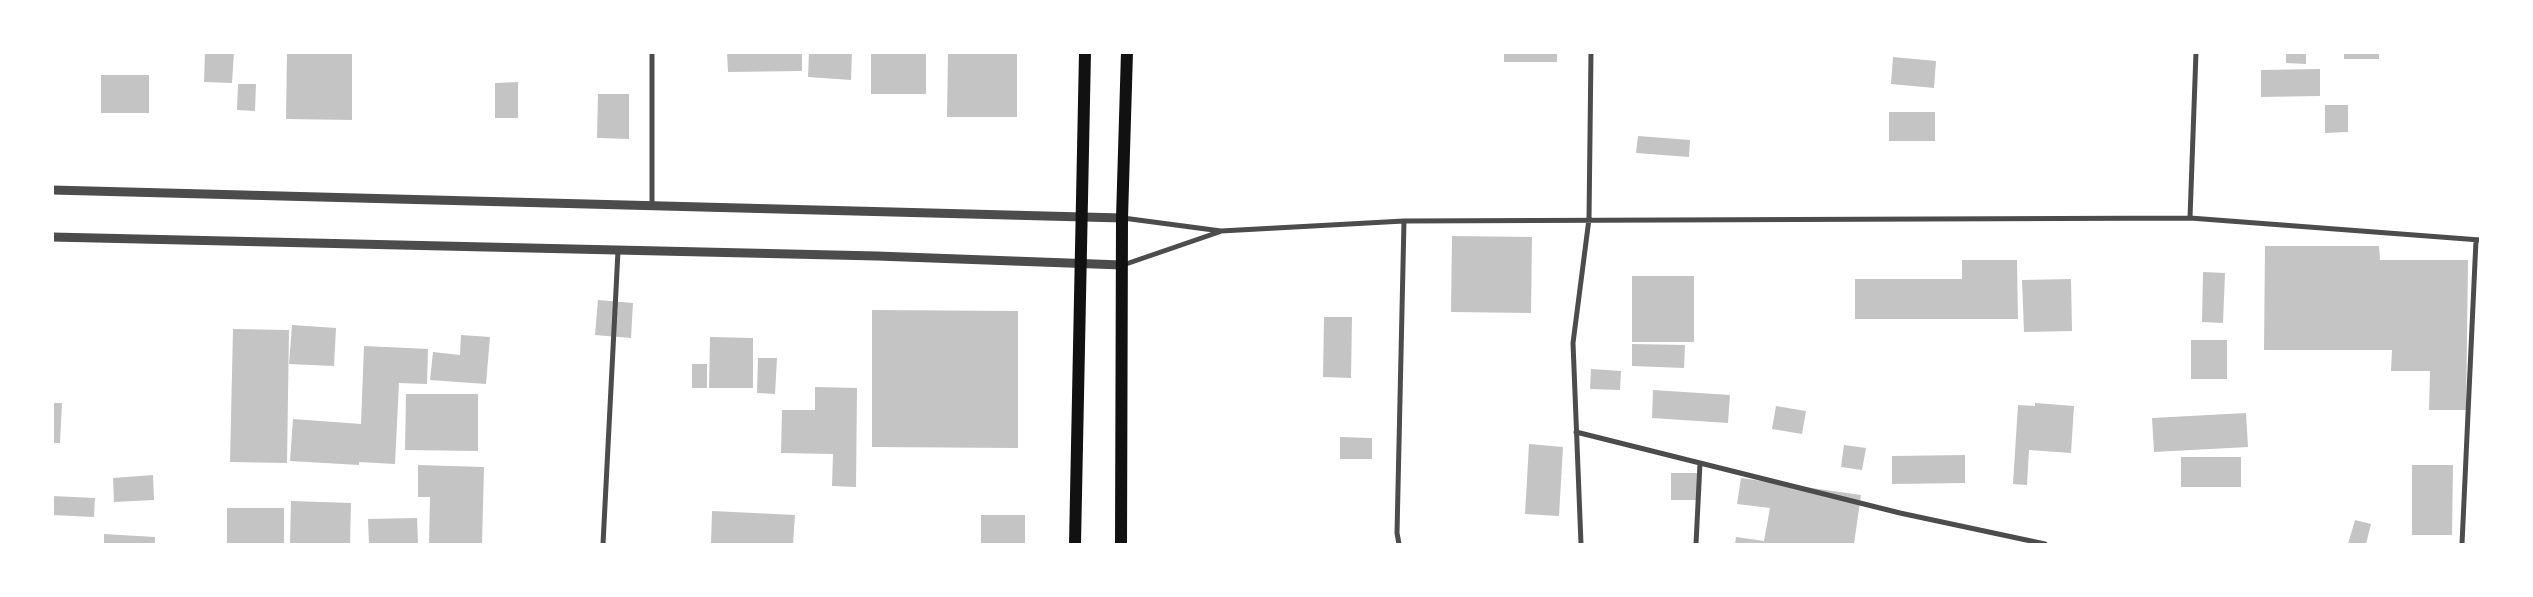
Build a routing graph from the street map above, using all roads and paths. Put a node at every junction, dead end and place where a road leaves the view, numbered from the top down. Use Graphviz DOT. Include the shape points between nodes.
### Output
graph roads {
  1 [pos="652,52"];
  2 [pos="1085,52"];
  3 [pos="1127,52"];
  4 [pos="1591,52"];
  5 [pos="2196,52"];
  6 [pos="52,190"];
  7 [pos="652,204"];
  8 [pos="1081,217"];
  9 [pos="1122,218"];
  10 [pos="2190,218"];
  11 [pos="1589,219"];
  12 [pos="1404,221"];
  13 [pos="1222,231"];
  14 [pos="52,237"];
  15 [pos="2478,240"];
  16 [pos="618,251"];
  17 [pos="1080,264"];
  18 [pos="1122,265"];
  19 [pos="1576,432"];
  20 [pos="1700,463"];
  21 [pos="603,544"];
  22 [pos="1076,544"];
  23 [pos="1121,544"];
  24 [pos="1400,544"];
  25 [pos="1581,544"];
  26 [pos="1696,544"];
  27 [pos="2045,544"];
  28 [pos="2462,544"];
  1 -- 7 [label="street"];
  2 -- 8 [label="main road"];
  3 -- 9 [label="main road"];
  4 -- 11 [label="street"];
  5 -- 10 [label="street"];
  6 -- 7 [label="street"];
  7 -- 8 [label="street"];
  8 -- 9 [label="street"];
  8 -- 17 [label="main road"];
  9 -- 13 [label="street"];
  9 -- 18 [label="main road"];
  10 -- 11 [label="street"];
  10 -- 15 [label="street"];
  11 -- 12 [label="street"];
  11 -- 19 [label="street" via="1574,343"];
  12 -- 13 [label="street"];
  12 -- 24 [label="street" via="1397,533"];
  13 -- 18 [label="street"];
  14 -- 16 [label="street"];
  15 -- 28 [label="street"];
  16 -- 17 [label="street"];
  16 -- 21 [label="street"];
  17 -- 18 [label="street"];
  17 -- 22 [label="main road"];
  18 -- 23 [label="main road"];
  19 -- 20 [label="street"];
  19 -- 25 [label="street"];
  20 -- 26 [label="street"];
  20 -- 27 [label="street" via="1900,513"];
}
